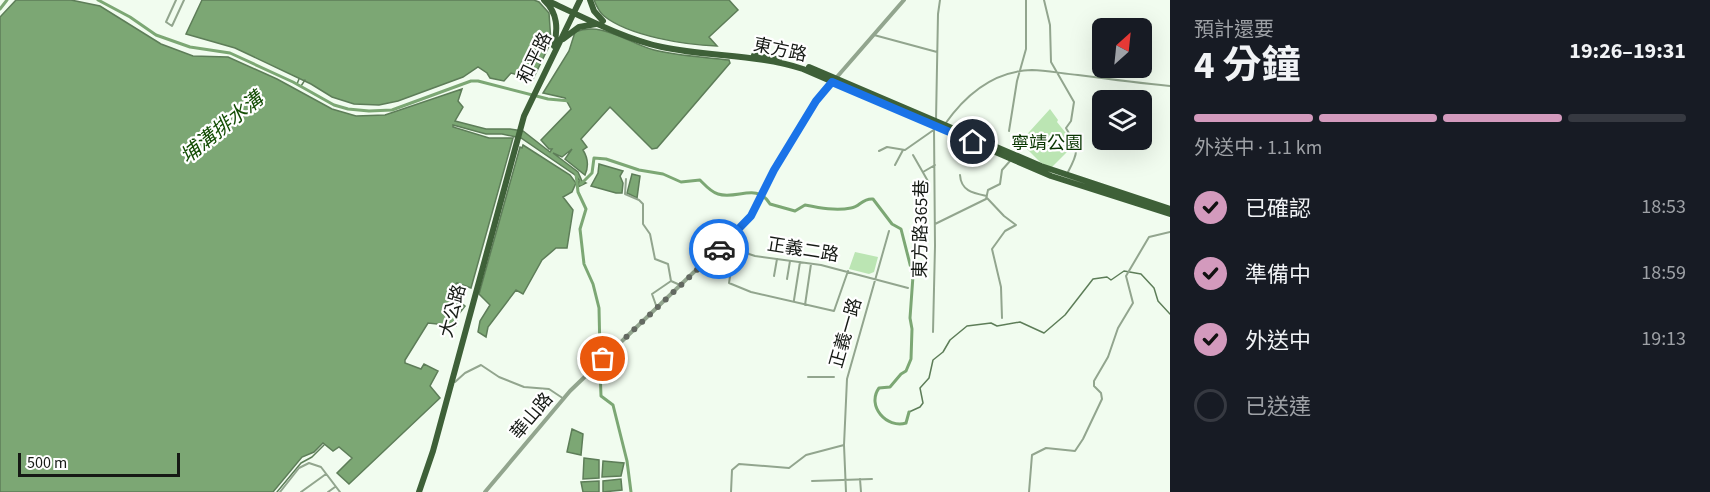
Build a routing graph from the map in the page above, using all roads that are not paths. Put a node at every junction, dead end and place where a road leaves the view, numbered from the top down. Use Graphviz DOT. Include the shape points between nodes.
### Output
graph roads {
  1 [pos="176,0"];
  2 [pos="184,0"];
  3 [pos="545,0"];
  4 [pos="553,0"];
  5 [pos="578,0"];
  6 [pos="590,0"];
  7 [pos="904,0"];
  8 [pos="940,0"];
  9 [pos="1026,0"];
  10 [pos="1044,0"];
  11 [pos="573,10"];
  12 [pos="603,23"];
  13 [pos="874,35"];
  14 [pos="555,49"];
  15 [pos="937,52"];
  16 [pos="1020,71"];
  17 [pos="1058,73"];
  18 [pos="834,80"];
  19 [pos="1170,86"];
  20 [pos="945,125"];
  21 [pos="935,126"];
  22 [pos="1009,131"];
  23 [pos="518,134"];
  24 [pos="903,150"];
  25 [pos="879,151"];
  26 [pos="913,155"];
  27 [pos="1018,159"];
  28 [pos="1010,161"];
  29 [pos="895,165"];
  30 [pos="936,165"];
  31 [pos="923,172"];
  32 [pos="960,175"];
  33 [pos="1066,178"];
  34 [pos="626,179"];
  35 [pos="929,183"];
  36 [pos="987,197"];
  37 [pos="1170,209"];
  38 [pos="1170,215"];
  39 [pos="935,224"];
  40 [pos="889,231"];
  41 [pos="1170,232"];
  42 [pos="731,237"];
  43 [pos="710,258"];
  44 [pos="777,259"];
  45 [pos="790,261"];
  46 [pos="800,262"];
  47 [pos="811,264"];
  48 [pos="848,271"];
  49 [pos="774,276"];
  50 [pos="787,279"];
  51 [pos="875,279"];
  52 [pos="671,281"];
  53 [pos="680,286"];
  54 [pos="908,288"];
  55 [pos="794,300"];
  56 [pos="805,305"];
  57 [pos="657,308"];
  58 [pos="1002,318"];
  59 [pos="933,332"];
  60 [pos="808,377"];
  61 [pos="834,377"];
  62 [pos="449,390"];
  63 [pos="564,399"];
  64 [pos="844,445"];
  65 [pos="326,474"];
  66 [pos="846,479"];
  67 [pos="860,479"];
  68 [pos="872,479"];
  69 [pos="812,481"];
  70 [pos="335,487"];
  71 [pos="280,492"];
  72 [pos="301,492"];
  73 [pos="328,492"];
  74 [pos="340,492"];
  75 [pos="418,492"];
  76 [pos="485,492"];
  77 [pos="731,492"];
  78 [pos="846,492"];
  79 [pos="861,492"];
  80 [pos="1029,492"];
  1 -- 2 [label="street" via="166,22 172,26"];
  3 -- 11 [label="main road, 東方路"];
  3 -- 14 [label="main road" via="556,21"];
  4 -- 11 [label="main road, 東方路"];
  5 -- 11 [label="main road, 和平路"];
  6 -- 12 [label="main road"];
  7 -- 13 [label="street, 華山路"];
  8 -- 15 [label="street, 東方路365巷"];
  9 -- 16 [label="street" via="1026,49"];
  10 -- 17 [label="street" via="1050,25 1050,59"];
  11 -- 12 [label="main road, 東方路"];
  11 -- 14 [label="main road, 和平路"];
  12 -- 14 [label="main road" via="579,27"];
  12 -- 18 [label="main road, 東方路" via="651,45 789,64"];
  13 -- 15 [label="street"];
  13 -- 18 [label="street, 華山路"];
  14 -- 23 [label="main road, 和平路"];
  15 -- 21 [label="street, 東方路365巷"];
  16 -- 17 [label="street"];
  16 -- 20 [label="street" via="984,83 965,99"];
  16 -- 22 [label="street"];
  17 -- 19 [label="street"];
  17 -- 33 [label="street" via="1074,106 1066,128 1076,143 1076,152"];
  18 -- 21 [label="main road, 東方路"];
  18 -- 42 [label="street, 華山路" via="816,101 751,216"];
  20 -- 21 [label="main road, 東方路"];
  20 -- 27 [label="main road, 東方路"];
  21 -- 24 [label="street"];
  21 -- 27 [label="main road, 東方路"];
  21 -- 28 [label="street"];
  21 -- 30 [label="street, 東方路365巷"];
  23 -- 62 [label="main road, 大公路"];
  24 -- 25 [label="street" via="887,147"];
  24 -- 29 [label="street"];
  26 -- 31 [label="street"];
  27 -- 33 [label="main road, 東方路"];
  28 -- 36 [label="street" via="1002,170 1000,184 987,190"];
  28 -- 38 [label="street" via="1055,180"];
  30 -- 31 [label="street"];
  30 -- 39 [label="street, 東方路365巷"];
  31 -- 35 [label="street"];
  32 -- 36 [label="street" via="965,189"];
  33 -- 37 [label="main road, 東方路"];
  33 -- 38 [label="main road, 東方路"];
  34 -- 52 [label="street" via="625,194 643,204 643,224 650,234 655,259 668,264"];
  36 -- 39 [label="street"];
  36 -- 58 [label="street" via="1016,225 1005,231 992,249"];
  39 -- 59 [label="street, 東方路365巷"];
  40 -- 51 [label="street, 正義一路"];
  41 -- 80 [label="street" via="1149,237 1126,276 1133,303 1094,381 1102,399 1083,439 1075,451 1046,448 1032,455"];
  42 -- 43 [label="street, 華山路"];
  42 -- 44 [label="street, 正義二路" via="749,254"];
  43 -- 53 [label="street, 華山路"];
  43 -- 55 [label="street" via="731,270 729,283"];
  44 -- 45 [label="street, 正義二路"];
  44 -- 49 [label="street"];
  45 -- 46 [label="street, 正義二路"];
  45 -- 50 [label="street"];
  46 -- 47 [label="street, 正義二路"];
  46 -- 55 [label="street"];
  47 -- 48 [label="street, 正義二路"];
  47 -- 56 [label="street"];
  48 -- 51 [label="street, 正義二路"];
  48 -- 56 [label="street" via="834,310"];
  51 -- 54 [label="street, 正義二路"];
  51 -- 64 [label="street, 正義一路" via="847,380"];
  52 -- 53 [label="street"];
  52 -- 57 [label="street" via="652,294"];
  53 -- 57 [label="street, 華山路"];
  55 -- 56 [label="street"];
  57 -- 63 [label="street, 華山路"];
  60 -- 61 [label="street"];
  62 -- 63 [label="street" via="481,365 528,388 549,389"];
  62 -- 75 [label="main road, 大公路"];
  63 -- 76 [label="street, 華山路"];
  64 -- 66 [label="street, 正義一路"];
  64 -- 77 [label="street" via="800,458 789,468 736,465 732,470"];
  65 -- 70 [label="street"];
  65 -- 71 [label="street" via="320,466 309,463 299,468"];
  65 -- 72 [label="street"];
  66 -- 67 [label="street"];
  66 -- 69 [label="street"];
  66 -- 78 [label="street, 正義一路"];
  67 -- 68 [label="street"];
  67 -- 79 [label="street"];
  70 -- 73 [label="street"];
  70 -- 74 [label="street"];
}
